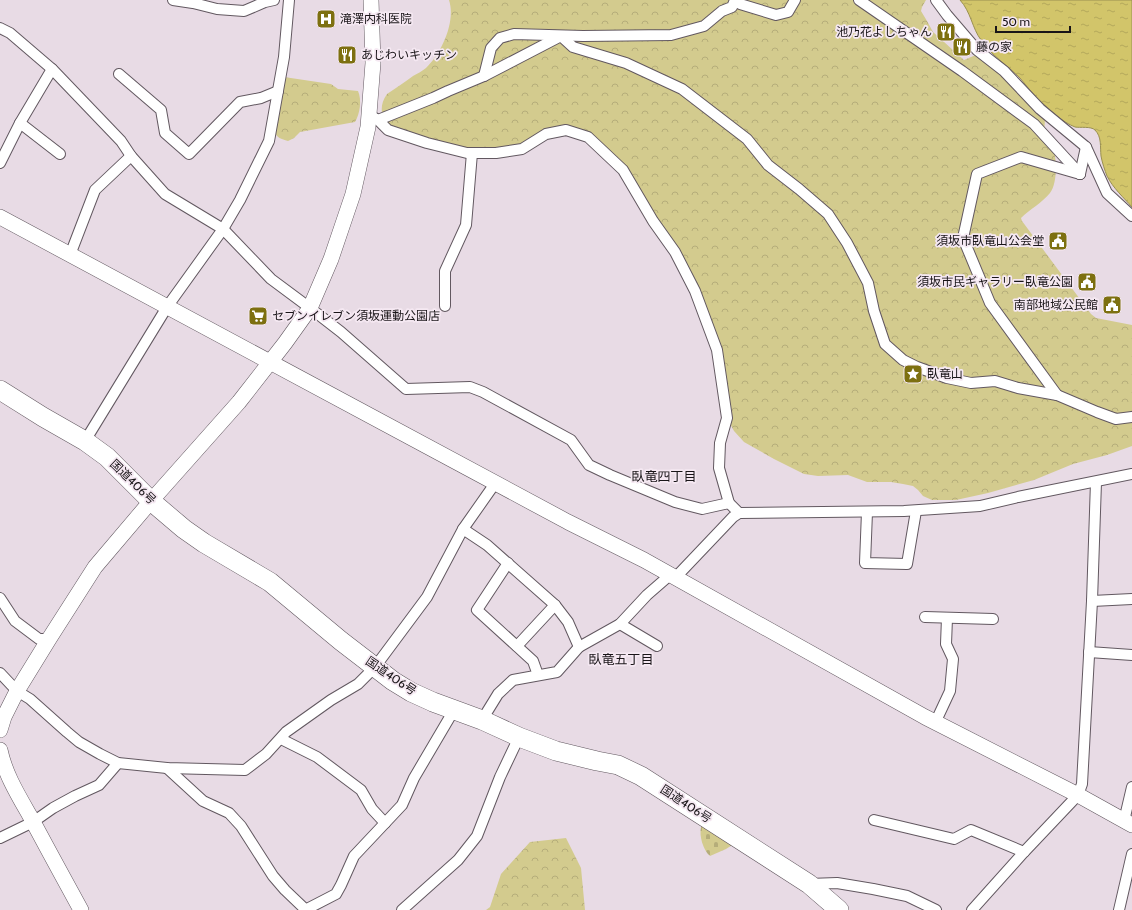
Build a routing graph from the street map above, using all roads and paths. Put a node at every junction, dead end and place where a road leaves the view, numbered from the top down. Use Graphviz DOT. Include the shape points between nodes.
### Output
graph roads {
  1 [pos="173,0"];
  2 [pos="274,0"];
  3 [pos="290,0"];
  4 [pos="371,0"];
  5 [pos="795,0"];
  6 [pos="859,0"];
  7 [pos="936,0"];
  8 [pos="736,4"];
  9 [pos="0,28"];
  10 [pos="560,36"];
  11 [pos="52,68"];
  12 [pos="119,74"];
  13 [pos="484,76"];
  14 [pos="278,91"];
  15 [pos="373,117"];
  16 [pos="20,123"];
  17 [pos="1086,147"];
  18 [pos="472,153"];
  19 [pos="60,154"];
  20 [pos="131,156"];
  21 [pos="0,163"];
  22 [pos="1080,174"];
  23 [pos="1132,216"];
  24 [pos="0,217"];
  25 [pos="223,229"];
  26 [pos="70,255"];
  27 [pos="445,306"];
  28 [pos="167,307"];
  29 [pos="310,308"];
  30 [pos="271,361"];
  31 [pos="1057,395"];
  32 [pos="3,396"];
  33 [pos="1132,417"];
  34 [pos="85,441"];
  35 [pos="1132,474"];
  36 [pos="496,482"];
  37 [pos="1096,482"];
  38 [pos="151,501"];
  39 [pos="729,503"];
  40 [pos="916,511"];
  41 [pos="866,512"];
  42 [pos="739,514"];
  43 [pos="463,528"];
  44 [pos="508,563"];
  45 [pos="672,577"];
  46 [pos="0,598"];
  47 [pos="1132,599"];
  48 [pos="1092,601"];
  49 [pos="555,605"];
  50 [pos="925,617"];
  51 [pos="947,618"];
  52 [pos="993,619"];
  53 [pos="620,624"];
  54 [pos="49,639"];
  55 [pos="517,646"];
  56 [pos="657,646"];
  57 [pos="579,647"];
  58 [pos="1089,652"];
  59 [pos="1132,655"];
  60 [pos="375,667"];
  61 [pos="0,673"];
  62 [pos="538,675"];
  63 [pos="17,691"];
  64 [pos="454,710"];
  65 [pos="482,720"];
  66 [pos="936,721"];
  67 [pos="0,730"];
  68 [pos="518,737"];
  69 [pos="281,739"];
  70 [pos="0,750"];
  71 [pos="118,763"];
  72 [pos="167,768"];
  73 [pos="1132,787"];
  74 [pos="1078,795"];
  75 [pos="874,820"];
  76 [pos="33,822"];
  77 [pos="385,823"];
  78 [pos="1128,823"];
  79 [pos="0,838"];
  80 [pos="1024,852"];
  81 [pos="1132,854"];
  82 [pos="810,884"];
  83 [pos="81,910"];
  84 [pos="306,910"];
  85 [pos="402,910"];
  86 [pos="839,910"];
  87 [pos="936,910"];
  88 [pos="972,910"];
  89 [pos="1118,910"];
  1 -- 2 [label="street" via="216,9 244,11"];
  3 -- 14 [label="street"];
  4 -- 15 [label="street"];
  5 -- 8 [label="street" via="788,12 776,15"];
  6 -- 22 [label="street" via="1034,124"];
  7 -- 17 [label="street" via="977,50 1004,71 1040,109"];
  8 -- 10 [label="street" via="722,11 704,26 671,35"];
  9 -- 11 [label="street" via="10,32"];
  10 -- 13 [label="street"];
  10 -- 13 [label="street" via="514,34 500,38 491,48"];
  10 -- 31 [label="street" via="573,47 626,63 682,89 746,139 768,165 828,214 868,283 885,344 903,360 947,378 971,383 995,381"];
  11 -- 16 [label="street"];
  11 -- 20 [label="street" via="116,136"];
  12 -- 14 [label="street" via="161,110 165,133 189,154 240,102"];
  13 -- 15 [label="street" via="433,98"];
  14 -- 25 [label="street" via="269,141"];
  15 -- 18 [label="street" via="388,130 427,143"];
  15 -- 29 [label="street" via="368,126 353,194 331,259"];
  16 -- 19 [label="street"];
  16 -- 21 [label="street"];
  17 -- 22 [label="street"];
  17 -- 23 [label="street" via="1107,193"];
  18 -- 27 [label="street" via="466,225 445,271"];
  18 -- 39 [label="street" via="496,154 522,149 546,134 566,130 588,137 622,170 675,252 695,291 717,350 727,418 720,443 719,468"];
  20 -- 25 [label="street" via="165,194"];
  20 -- 26 [label="street" via="95,190"];
  22 -- 31 [label="street" via="1021,157 976,174 963,238 990,303"];
  24 -- 26 [label="street"];
  25 -- 28 [label="street"];
  25 -- 29 [label="street" via="271,279"];
  26 -- 28 [label="street"];
  28 -- 30 [label="street"];
  28 -- 34 [label="street"];
  29 -- 30 [label="street"];
  29 -- 39 [label="street" via="406,389 470,387 571,440 589,465 610,475 675,502 702,509"];
  30 -- 36 [label="street"];
  30 -- 38 [label="street" via="239,402"];
  31 -- 33 [label="street" via="1116,418"];
  32 -- 34 [label="highway, 国道406号"];
  34 -- 38 [label="highway, 国道406号" via="107,457"];
  35 -- 37 [label="street"];
  36 -- 43 [label="street"];
  36 -- 45 [label="street"];
  37 -- 40 [label="street" via="980,506"];
  37 -- 48 [label="street"];
  38 -- 54 [label="street" via="95,567"];
  38 -- 60 [label="highway, 国道406号" via="204,543 270,582"];
  39 -- 42 [label="street"];
  40 -- 41 [label="street"];
  40 -- 41 [label="street" via="907,564 865,563"];
  41 -- 42 [label="street"];
  42 -- 45 [label="street"];
  43 -- 44 [label="street"];
  43 -- 60 [label="street" via="427,597"];
  44 -- 49 [label="street"];
  44 -- 55 [label="street" via="477,610"];
  45 -- 53 [label="street" via="647,594"];
  45 -- 66 [label="street"];
  46 -- 54 [label="street" via="15,621 39,638"];
  47 -- 48 [label="street"];
  48 -- 58 [label="street"];
  49 -- 55 [label="street"];
  49 -- 57 [label="street" via="568,622"];
  50 -- 51 [label="street"];
  51 -- 52 [label="street"];
  51 -- 66 [label="street" via="946,644 953,659 950,691"];
  53 -- 56 [label="street"];
  53 -- 57 [label="street"];
  54 -- 63 [label="street"];
  55 -- 62 [label="street" via="533,661"];
  57 -- 62 [label="street" via="557,672"];
  58 -- 59 [label="street"];
  58 -- 74 [label="street" via="1082,784"];
  60 -- 64 [label="highway, 国道406号" via="411,692"];
  60 -- 69 [label="street" via="358,684 310,714 286,732"];
  61 -- 63 [label="street"];
  62 -- 65 [label="street" via="514,680 498,694"];
  63 -- 67 [label="street"];
  63 -- 71 [label="street" via="80,742"];
  64 -- 65 [label="highway, 国道406号"];
  64 -- 77 [label="street" via="414,778 402,805"];
  65 -- 68 [label="highway, 国道406号"];
  66 -- 74 [label="street"];
  68 -- 82 [label="highway, 国道406号" via="556,750 618,765 641,776"];
  68 -- 85 [label="street" via="477,836 458,860"];
  69 -- 72 [label="street" via="244,770"];
  69 -- 77 [label="street" via="317,758 361,790"];
  70 -- 76 [label="street" via="9,778"];
  71 -- 72 [label="street"];
  71 -- 76 [label="street" via="99,785 75,796"];
  72 -- 84 [label="street" via="203,801 229,813 241,826 285,890"];
  73 -- 78 [label="street"];
  74 -- 78 [label="street"];
  74 -- 80 [label="street"];
  75 -- 80 [label="street" via="954,839 971,830"];
  76 -- 79 [label="street"];
  76 -- 83 [label="street"];
  77 -- 84 [label="street" via="354,856 336,894"];
  80 -- 88 [label="street"];
  81 -- 89 [label="street"];
  82 -- 86 [label="highway, 国道406号"];
  82 -- 87 [label="street" via="837,883 907,896"];
}
